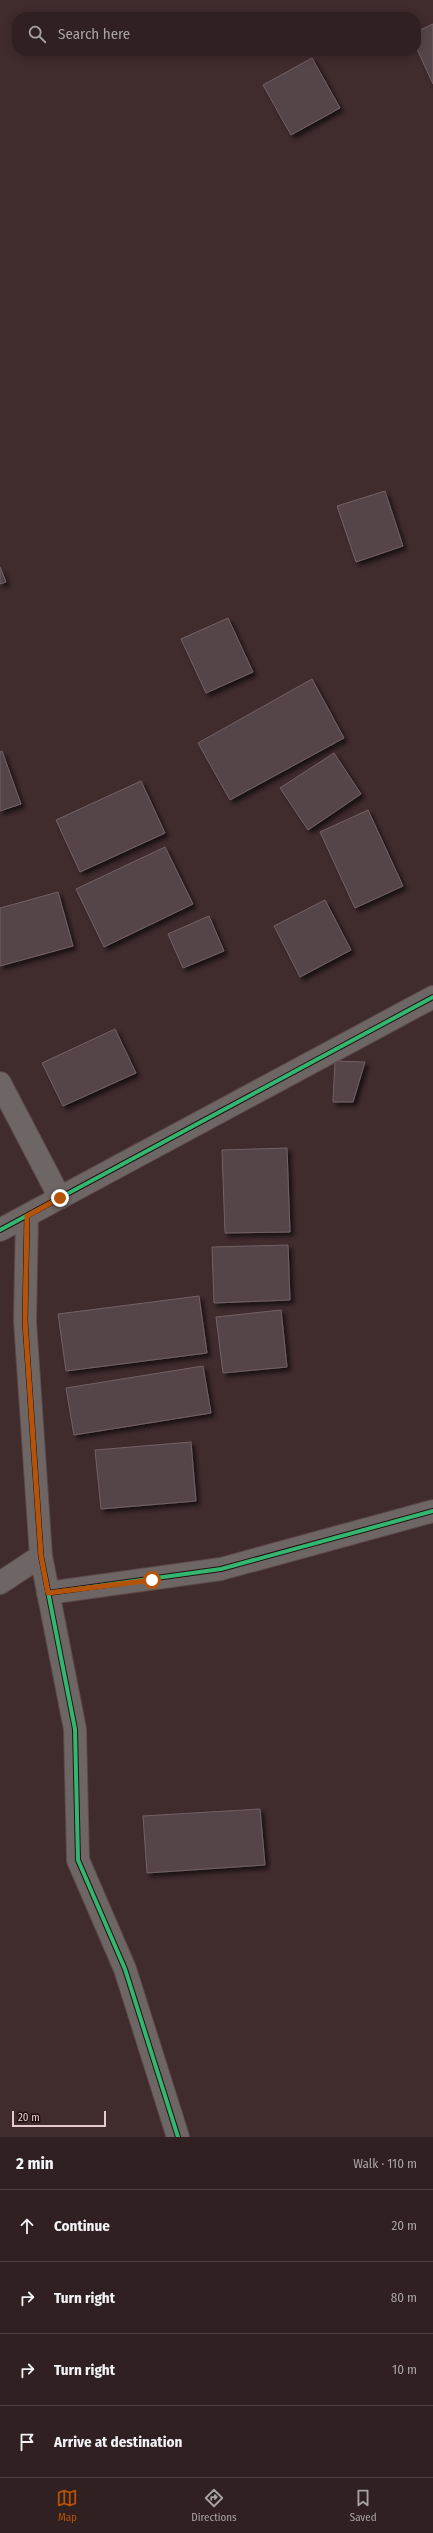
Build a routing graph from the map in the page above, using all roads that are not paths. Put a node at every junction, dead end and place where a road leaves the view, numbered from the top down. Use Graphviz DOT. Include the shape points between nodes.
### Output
graph roads {
  1 [pos="433,997"];
  2 [pos="0,1083"];
  3 [pos="60,1198"];
  4 [pos="27,1216"];
  5 [pos="0,1230"];
  6 [pos="433,1511"];
  7 [pos="41,1556"];
  8 [pos="0,1583"];
  9 [pos="48,1593"];
  10 [pos="178,2137"];
  1 -- 3 [label="street"];
  2 -- 3 [label="street"];
  3 -- 4 [label="street"];
  4 -- 5 [label="street"];
  4 -- 7 [label="street" via="25,1321"];
  6 -- 9 [label="street" via="221,1569"];
  7 -- 8 [label="street"];
  7 -- 9 [label="street"];
  9 -- 10 [label="street" via="75,1728 78,1860 125,1969"];
}
